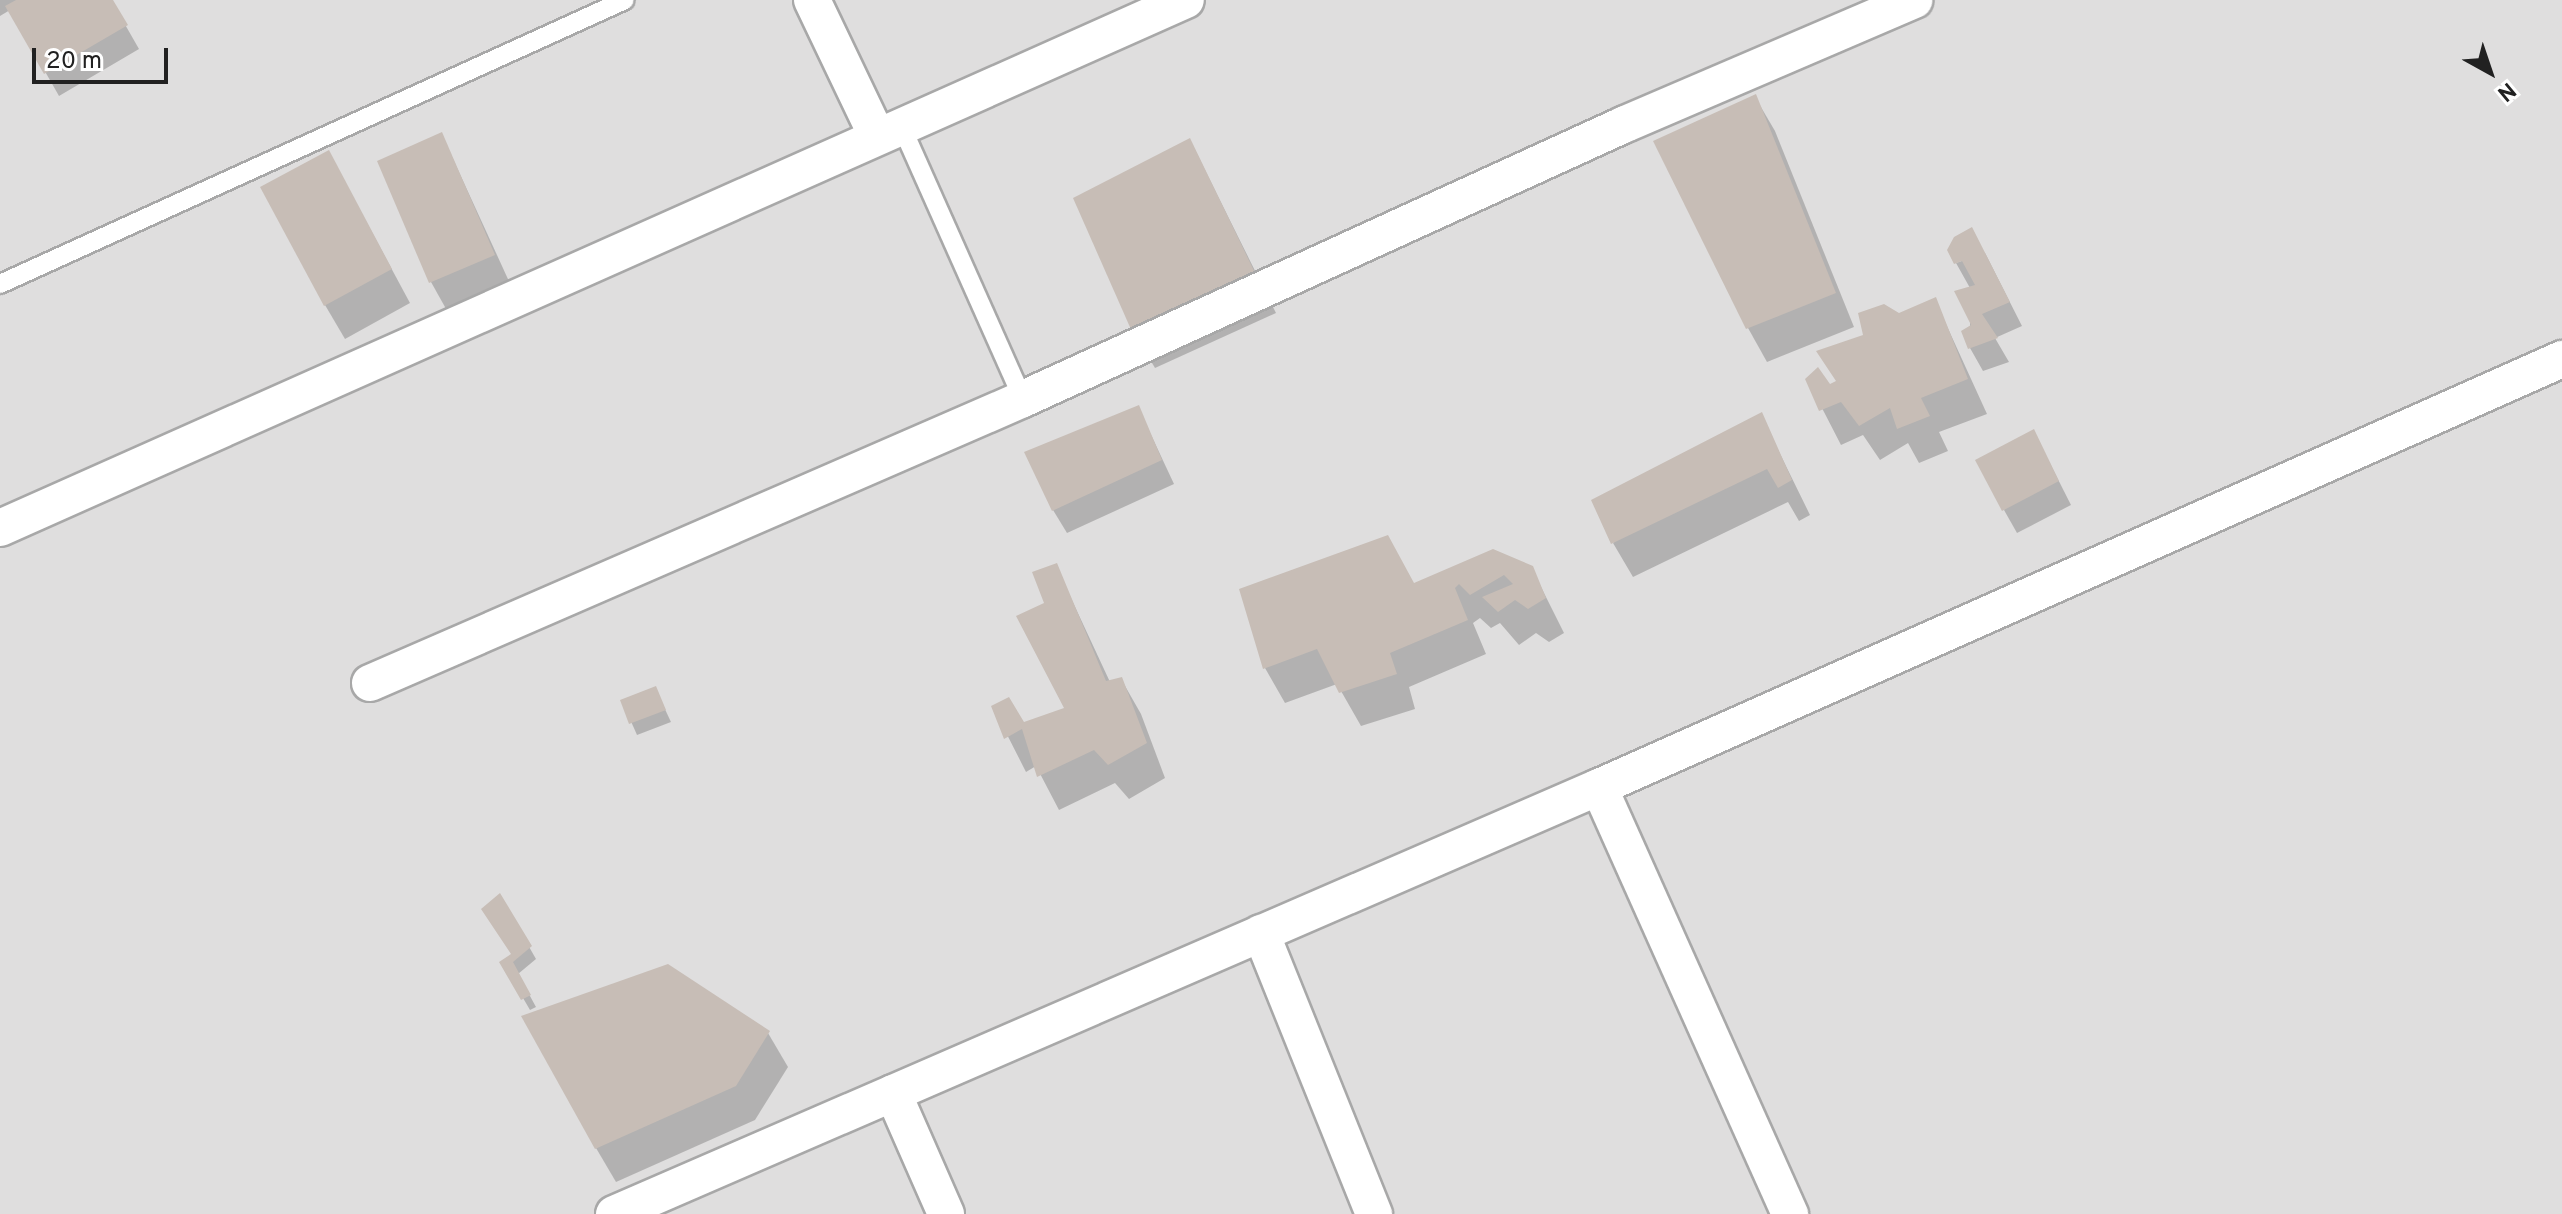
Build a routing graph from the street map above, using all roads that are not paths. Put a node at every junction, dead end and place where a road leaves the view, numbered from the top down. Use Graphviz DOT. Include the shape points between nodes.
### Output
graph roads {
  1 [pos="625,0"];
  2 [pos="812,0"];
  3 [pos="1186,0"];
  4 [pos="1914,0"];
  5 [pos="888,129"];
  6 [pos="0,284"];
  7 [pos="2562,359"];
  8 [pos="1023,399"];
  9 [pos="0,528"];
  10 [pos="370,683"];
  11 [pos="1599,787"];
  12 [pos="1261,933"];
  13 [pos="893,1093"];
  14 [pos="614,1214"];
  15 [pos="946,1214"];
  16 [pos="1374,1214"];
  17 [pos="1790,1214"];
  1 -- 6 [label="lane"];
  2 -- 5 [label="street"];
  3 -- 5 [label="street"];
  4 -- 8 [label="street" via="1623,125"];
  5 -- 8 [label="lane"];
  5 -- 9 [label="street"];
  7 -- 11 [label="street"];
  8 -- 10 [label="street"];
  11 -- 12 [label="street"];
  11 -- 17 [label="street"];
  12 -- 13 [label="street"];
  12 -- 16 [label="street"];
  13 -- 14 [label="street"];
  13 -- 15 [label="street"];
}
